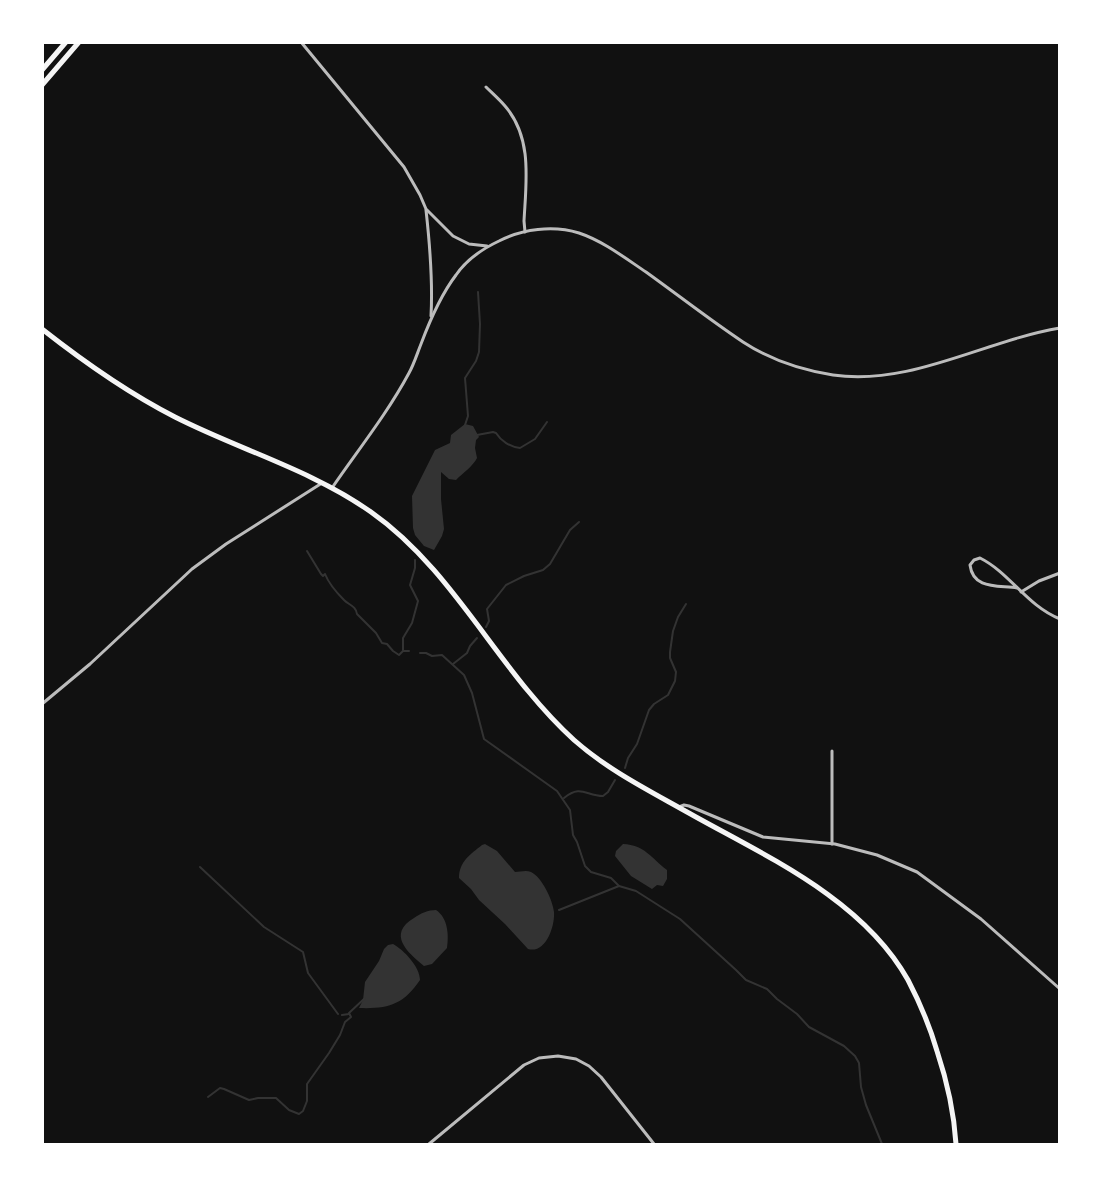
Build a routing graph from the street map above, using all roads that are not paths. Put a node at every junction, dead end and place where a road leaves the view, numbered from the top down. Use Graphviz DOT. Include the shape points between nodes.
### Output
graph roads {
  1 [pos="66,42"];
  2 [pos="79,42"];
  3 [pos="301,42"];
  4 [pos="42,70"];
  5 [pos="42,85"];
  6 [pos="486,87"];
  7 [pos="426,209"];
  8 [pos="525,232"];
  9 [pos="487,246"];
  10 [pos="431,319"];
  11 [pos="1060,328"];
  12 [pos="42,329"];
  13 [pos="322,483"];
  14 [pos="332,488"];
  15 [pos="1060,573"];
  16 [pos="1017,588"];
  17 [pos="1021,592"];
  18 [pos="1060,619"];
  19 [pos="42,704"];
  20 [pos="832,750"];
  21 [pos="678,808"];
  22 [pos="832,844"];
  23 [pos="1060,988"];
  24 [pos="429,1144"];
  25 [pos="654,1144"];
  26 [pos="956,1144"];
  1 -- 4 [label="main road"];
  2 -- 5 [label="main road"];
  3 -- 7 [label="street" via="404,168"];
  6 -- 8 [label="street" via="506,107 520,132 526,156"];
  7 -- 9 [label="street" via="453,236 469,244"];
  7 -- 10 [label="street" via="433,290"];
  8 -- 9 [label="street"];
  8 -- 11 [label="street" via="551,229 578,233 596,241 767,356 833,375 872,377 901,373 1022,336"];
  9 -- 10 [label="street" via="456,274"];
  10 -- 14 [label="street" via="410,372"];
  12 -- 13 [label="main road" via="156,407"];
  13 -- 14 [label="main road"];
  13 -- 19 [label="street" via="226,544 192,570"];
  14 -- 21 [label="main road" via="370,511 422,557 564,730 604,764"];
  15 -- 17 [label="street"];
  16 -- 16 [label="street" via="980,558 970,565 976,579 990,587"];
  16 -- 17 [label="street"];
  17 -- 18 [label="street"];
  20 -- 22 [label="street"];
  21 -- 22 [label="street" via="689,806 763,837"];
  21 -- 26 [label="main road" via="821,890 860,921 885,948 907,978 933,1036 950,1096"];
  22 -- 23 [label="street" via="877,856 917,872 982,918"];
  24 -- 25 [label="street" via="524,1065 539,1058 558,1056 576,1059 595,1070"];
}
